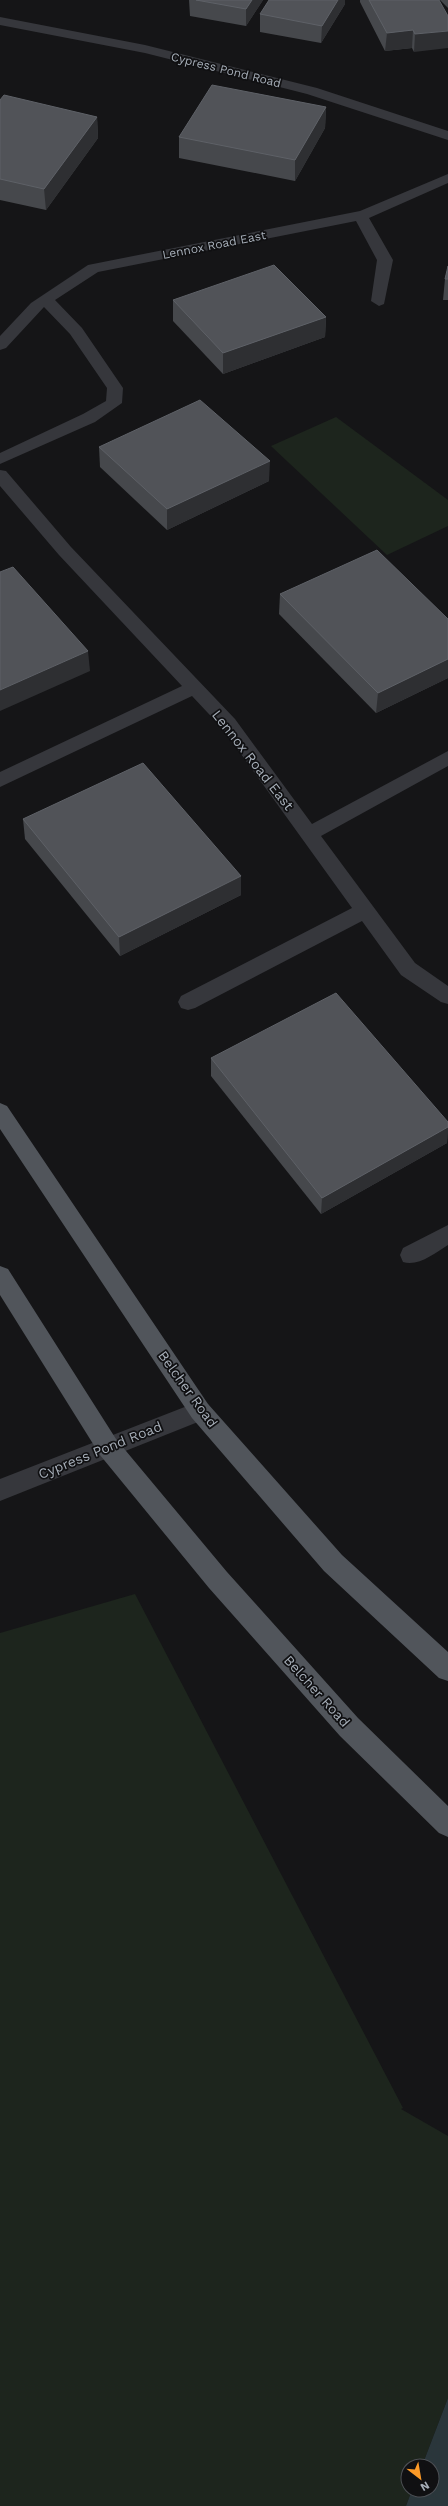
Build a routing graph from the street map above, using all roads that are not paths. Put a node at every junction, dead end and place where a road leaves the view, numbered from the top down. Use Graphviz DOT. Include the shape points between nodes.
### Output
graph roads {
  1 [pos="0,21"];
  2 [pos="448,136"];
  3 [pos="448,178"];
  4 [pos="360,216"];
  5 [pos="45,299"];
  6 [pos="378,301"];
  7 [pos="0,345"];
  8 [pos="0,459"];
  9 [pos="0,475"];
  10 [pos="194,688"];
  11 [pos="448,758"];
  12 [pos="0,780"];
  13 [pos="309,834"];
  14 [pos="365,910"];
  15 [pos="448,996"];
  16 [pos="188,1002"];
  17 [pos="0,1112"];
  18 [pos="448,1234"];
  19 [pos="411,1255"];
  20 [pos="0,1276"];
  21 [pos="200,1411"];
  22 [pos="108,1447"];
  23 [pos="0,1490"];
  24 [pos="448,1669"];
  25 [pos="448,1824"];
  1 -- 2 [label="street, Cypress Pond Road" via="145,49 312,91"];
  3 -- 4 [label="street, Lennox Road East"];
  4 -- 5 [label="street, Lennox Road East" via="93,268"];
  4 -- 6 [label="street" via="385,260"];
  5 -- 7 [label="street, Lennox Road East"];
  5 -- 8 [label="street" via="76,331 115,388 114,403 89,418"];
  9 -- 10 [label="street, Lennox Road East" via="65,551"];
  10 -- 12 [label="street"];
  10 -- 13 [label="street, Lennox Road East" via="229,724"];
  11 -- 13 [label="street"];
  13 -- 14 [label="street, Lennox Road East"];
  14 -- 15 [label="street, Lennox Road East" via="408,969"];
  14 -- 16 [label="street"];
  17 -- 21 [label="main road, Belcher Road"];
  18 -- 19 [label="street"];
  20 -- 22 [label="main road, Belcher Road"];
  21 -- 22 [label="street, Cypress Pond Road"];
  21 -- 24 [label="main road, Belcher Road" via="333,1563"];
  22 -- 23 [label="street, Cypress Pond Road"];
  22 -- 25 [label="main road, Belcher Road" via="218,1580 349,1727"];
}
